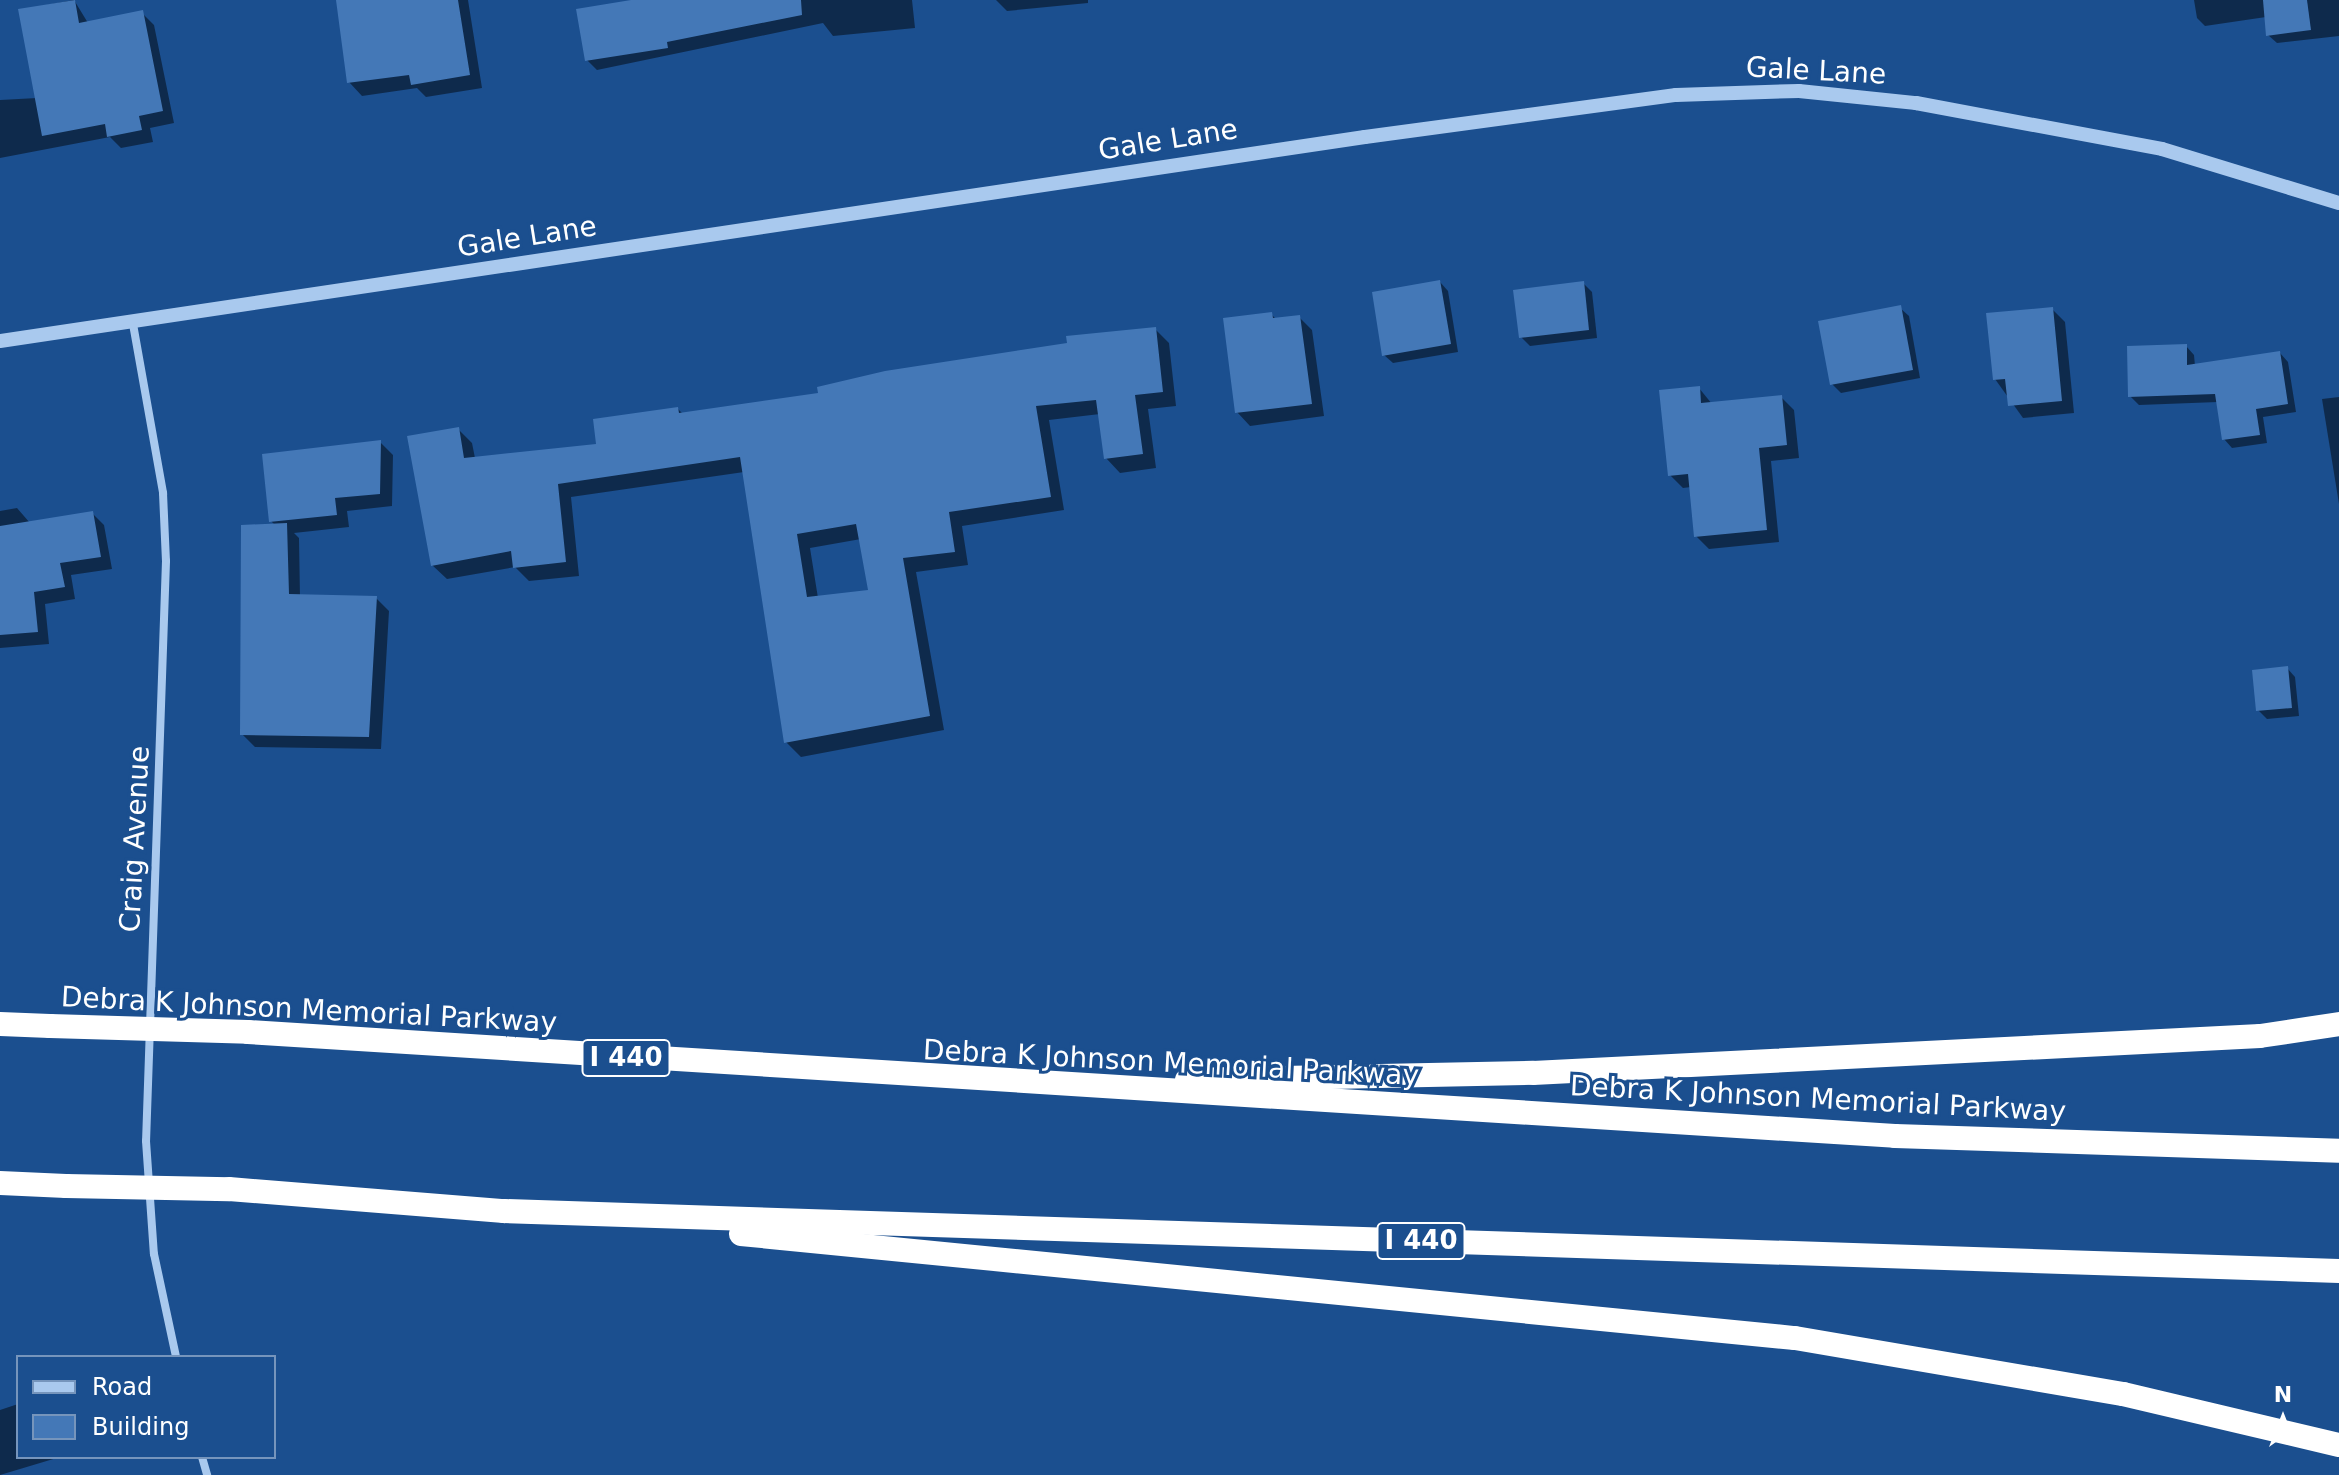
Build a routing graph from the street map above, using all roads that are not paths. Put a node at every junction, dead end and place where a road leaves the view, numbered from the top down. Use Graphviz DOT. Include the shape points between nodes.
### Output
graph roads {
  1 [pos="2339,203"];
  2 [pos="133,324"];
  3 [pos="0,341"];
  4 [pos="0,1024"];
  5 [pos="2339,1024"];
  6 [pos="1004,1084"];
  7 [pos="2339,1151"];
  8 [pos="0,1183"];
  9 [pos="504,1211"];
  10 [pos="2339,1271"];
  11 [pos="176,1355"];
  12 [pos="2339,1445"];
  1 -- 2 [label="street, Gale Lane" via="2162,149 1916,103 1799,91 1676,95 1335,141"];
  2 -- 3 [label="street, Gale Lane"];
  2 -- 11 [label="street, Craig Avenue" via="164,520 162,760 146,1141 154,1254"];
  4 -- 6 [label="highway, Debra K Johnson Memorial Parkway / I 440, bridge" via="248,1032"];
  5 -- 6 [label="highway" via="2260,1036 1533,1073"];
  6 -- 7 [label="highway, Debra K Johnson Memorial Parkway / I 440" via="1879,1135"];
  8 -- 9 [label="highway, I 440, bridge" via="229,1189"];
  9 -- 10 [label="highway, I 440"];
  9 -- 12 [label="highway" via="1795,1338 2123,1394"];
}
